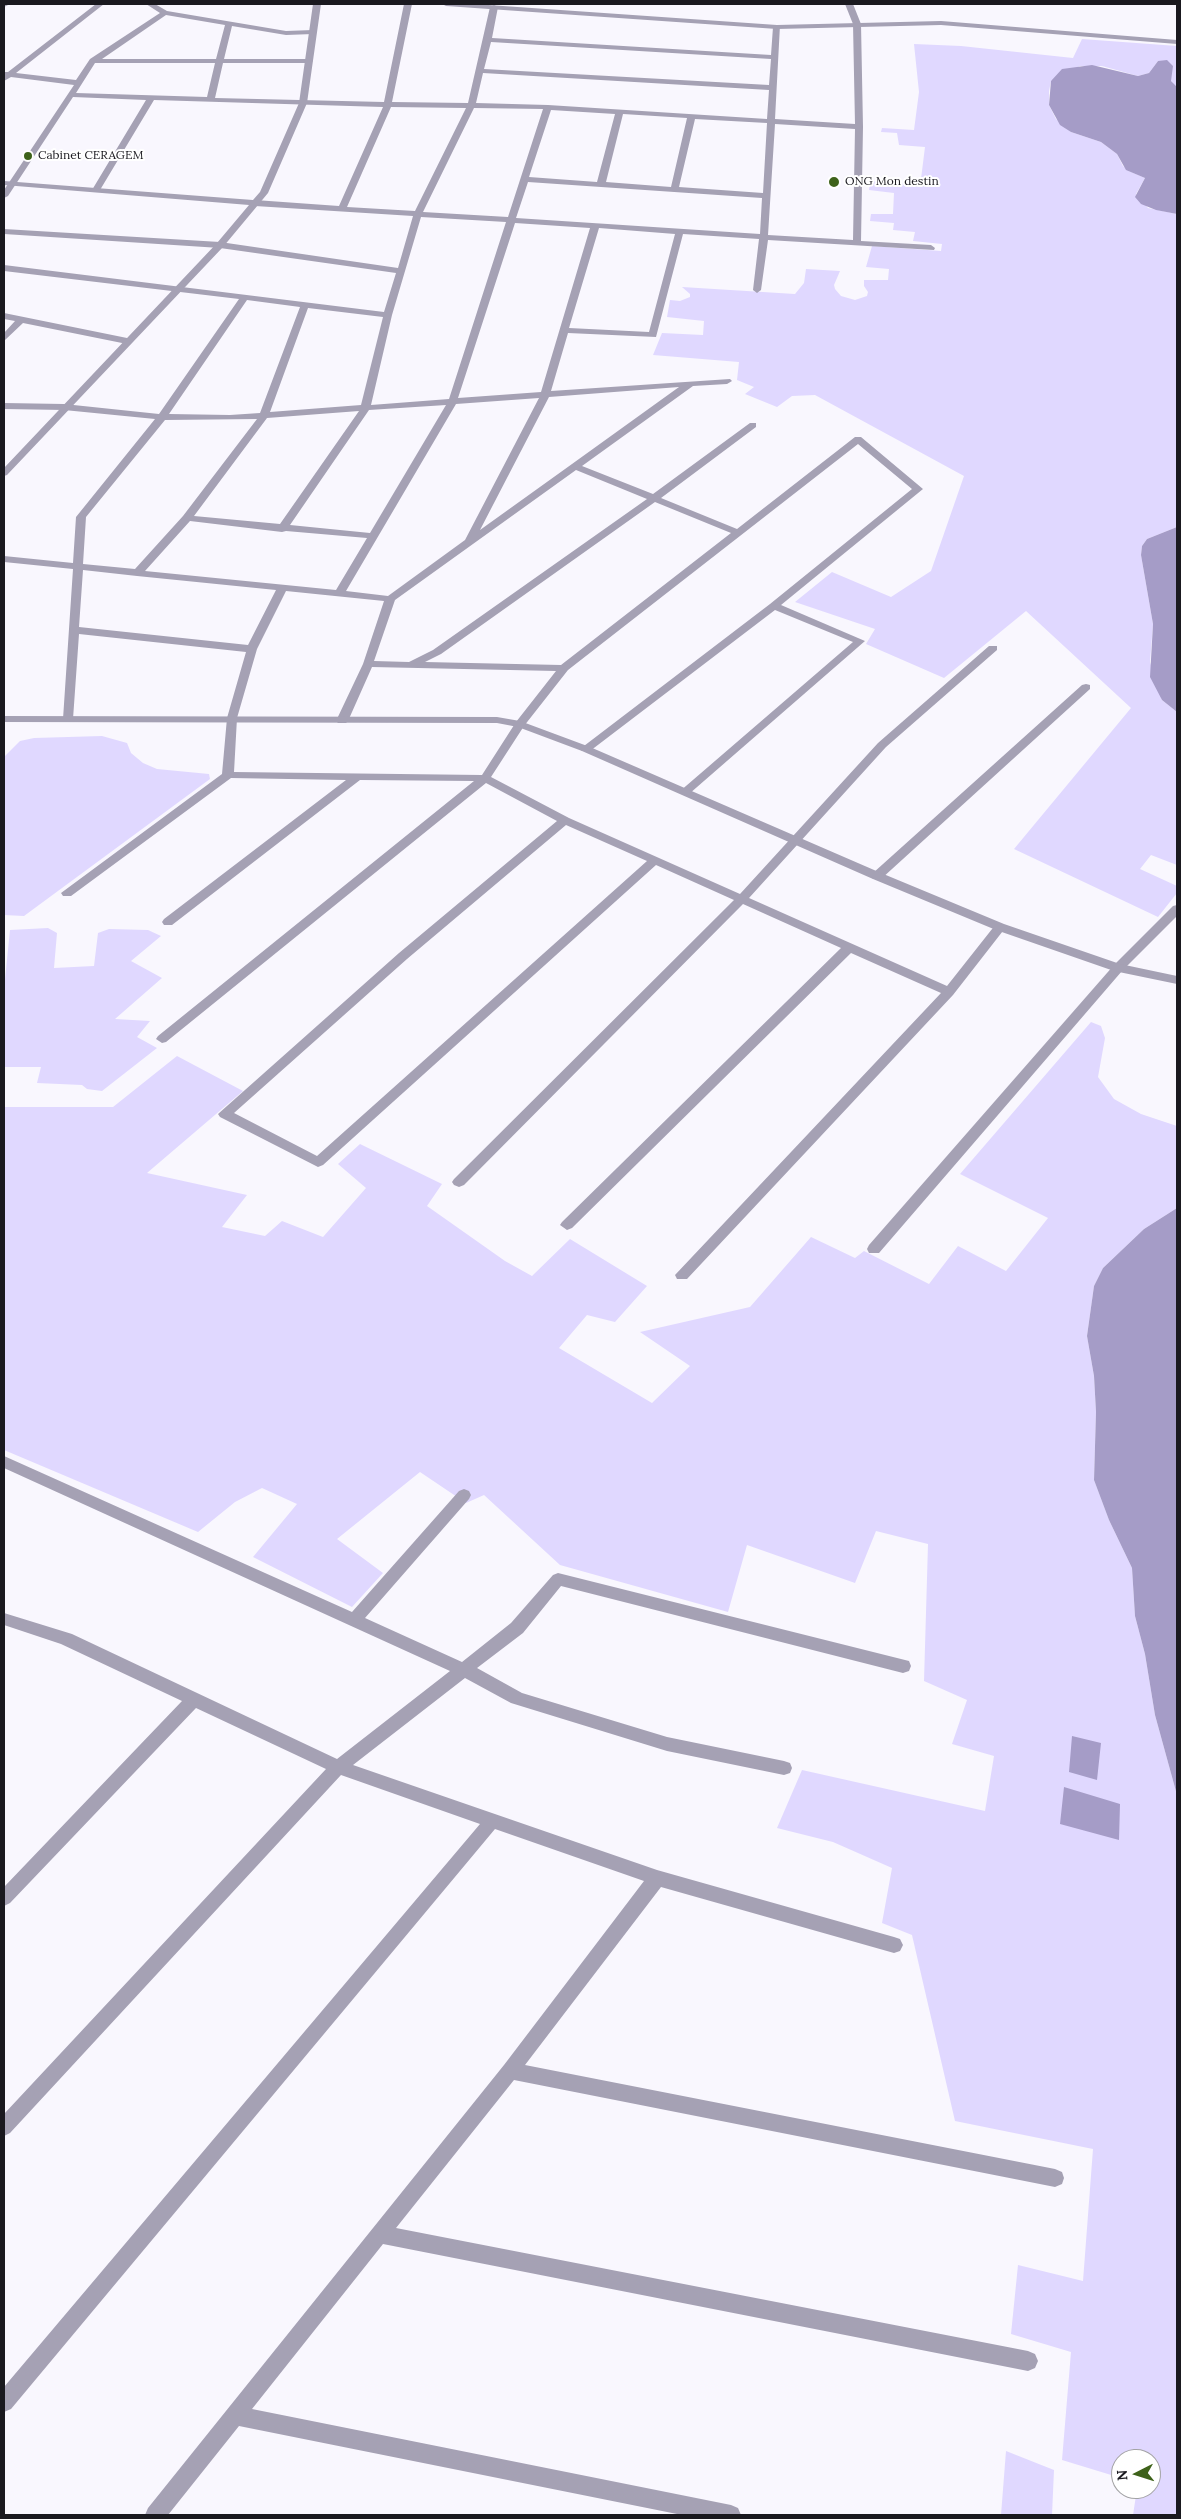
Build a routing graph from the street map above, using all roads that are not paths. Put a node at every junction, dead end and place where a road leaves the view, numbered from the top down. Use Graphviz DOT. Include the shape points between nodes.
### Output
graph roads {
  1 [pos="100,4"];
  2 [pos="150,4"];
  3 [pos="317,4"];
  4 [pos="408,4"];
  5 [pos="446,4"];
  6 [pos="849,4"];
  7 [pos="485,5"];
  8 [pos="494,7"];
  9 [pos="569,8"];
  10 [pos="165,13"];
  11 [pos="229,23"];
  12 [pos="857,24"];
  13 [pos="777,27"];
  14 [pos="313,32"];
  15 [pos="488,40"];
  16 [pos="1177,42"];
  17 [pos="774,57"];
  18 [pos="94,61"];
  19 [pos="218,61"];
  20 [pos="309,61"];
  21 [pos="480,71"];
  22 [pos="5,76"];
  23 [pos="80,83"];
  24 [pos="773,88"];
  25 [pos="70,96"];
  26 [pos="151,98"];
  27 [pos="210,100"];
  28 [pos="303,103"];
  29 [pos="388,104"];
  30 [pos="470,106"];
  31 [pos="548,107"];
  32 [pos="620,111"];
  33 [pos="692,116"];
  34 [pos="771,121"];
  35 [pos="859,127"];
  36 [pos="524,179"];
  37 [pos="8,184"];
  38 [pos="601,184"];
  39 [pos="96,190"];
  40 [pos="674,190"];
  41 [pos="4,196"];
  42 [pos="767,196"];
  43 [pos="256,203"];
  44 [pos="342,208"];
  45 [pos="418,214"];
  46 [pos="511,220"];
  47 [pos="595,226"];
  48 [pos="4,231"];
  49 [pos="680,231"];
  50 [pos="764,237"];
  51 [pos="857,243"];
  52 [pos="220,245"];
  53 [pos="931,248"];
  54 [pos="4,268"];
  55 [pos="402,270"];
  56 [pos="177,288"];
  57 [pos="757,290"];
  58 [pos="245,297"];
  59 [pos="305,305"];
  60 [pos="388,315"];
  61 [pos="4,316"];
  62 [pos="21,320"];
  63 [pos="564,330"];
  64 [pos="4,338"];
  65 [pos="126,341"];
  66 [pos="727,381"];
  67 [pos="691,384"];
  68 [pos="545,395"];
  69 [pos="452,403"];
  70 [pos="4,406"];
  71 [pos="64,407"];
  72 [pos="365,409"];
  73 [pos="162,417"];
  74 [pos="263,417"];
  75 [pos="753,425"];
  76 [pos="575,466"];
  77 [pos="4,473"];
  78 [pos="654,498"];
  79 [pos="188,518"];
  80 [pos="282,529"];
  81 [pos="740,532"];
  82 [pos="372,536"];
  83 [pos="468,543"];
  84 [pos="4,559"];
  85 [pos="78,566"];
  86 [pos="137,573"];
  87 [pos="282,588"];
  88 [pos="339,594"];
  89 [pos="390,599"];
  90 [pos="774,606"];
  91 [pos="73,630"];
  92 [pos="993,648"];
  93 [pos="252,649"];
  94 [pos="368,664"];
  95 [pos="411,665"];
  96 [pos="564,668"];
  97 [pos="1086,687"];
  98 [pos="232,718"];
  99 [pos="4,719"];
  100 [pos="68,719"];
  101 [pos="342,721"];
  102 [pos="520,724"];
  103 [pos="586,749"];
  104 [pos="228,775"];
  105 [pos="357,777"];
  106 [pos="485,778"];
  107 [pos="684,792"];
  108 [pos="566,820"];
  109 [pos="796,840"];
  110 [pos="655,860"];
  111 [pos="877,876"];
  112 [pos="67,893"];
  113 [pos="742,899"];
  114 [pos="1177,909"];
  115 [pos="168,922"];
  116 [pos="1000,927"];
  117 [pos="850,947"];
  118 [pos="1118,968"];
  119 [pos="1177,980"];
  120 [pos="949,992"];
  121 [pos="162,1039"];
  122 [pos="458,1182"];
  123 [pos="567,1225"];
  124 [pos="874,1249"];
  125 [pos="682,1275"];
  126 [pos="4,1462"];
  127 [pos="464,1495"];
  128 [pos="4,1619"];
  129 [pos="354,1620"];
  130 [pos="903,1666"];
  131 [pos="465,1670"];
  132 [pos="194,1700"];
  133 [pos="338,1767"];
  134 [pos="784,1768"];
  135 [pos="492,1821"];
  136 [pos="656,1878"];
  137 [pos="4,1898"];
  138 [pos="894,1946"];
  139 [pos="510,2071"];
  140 [pos="4,2127"];
  141 [pos="1055,2178"];
  142 [pos="379,2234"];
  143 [pos="1028,2361"];
  144 [pos="4,2402"];
  145 [pos="235,2414"];
  146 [pos="155,2515"];
  147 [pos="731,2515"];
  1 -- 22 [label="street"];
  2 -- 10 [label="street"];
  3 -- 14 [label="street"];
  4 -- 29 [label="street"];
  5 -- 7 [label="street"];
  6 -- 12 [label="street"];
  7 -- 8 [label="street"];
  8 -- 9 [label="street"];
  8 -- 15 [label="street"];
  9 -- 13 [label="street"];
  10 -- 11 [label="street"];
  10 -- 18 [label="street"];
  11 -- 14 [label="street" via="286,33"];
  11 -- 19 [label="street"];
  12 -- 13 [label="street"];
  12 -- 16 [label="street" via="942,23"];
  12 -- 35 [label="street"];
  13 -- 17 [label="street"];
  14 -- 20 [label="street"];
  15 -- 17 [label="street"];
  15 -- 21 [label="street"];
  17 -- 24 [label="street"];
  18 -- 19 [label="street"];
  18 -- 23 [label="street"];
  19 -- 20 [label="street"];
  19 -- 27 [label="street"];
  20 -- 28 [label="street"];
  21 -- 24 [label="street"];
  21 -- 30 [label="street"];
  22 -- 23 [label="street"];
  23 -- 25 [label="street"];
  24 -- 34 [label="street"];
  25 -- 26 [label="street"];
  25 -- 37 [label="street"];
  26 -- 27 [label="street"];
  26 -- 39 [label="street"];
  27 -- 28 [label="street"];
  28 -- 29 [label="street"];
  28 -- 43 [label="street" via="264,193"];
  29 -- 30 [label="street"];
  29 -- 44 [label="street"];
  30 -- 31 [label="street"];
  30 -- 45 [label="street"];
  31 -- 32 [label="street"];
  31 -- 36 [label="street"];
  32 -- 33 [label="street"];
  32 -- 38 [label="street"];
  33 -- 34 [label="street"];
  33 -- 40 [label="street"];
  34 -- 35 [label="street"];
  34 -- 42 [label="street"];
  35 -- 51 [label="street"];
  36 -- 38 [label="street"];
  36 -- 46 [label="street"];
  37 -- 39 [label="street"];
  37 -- 41 [label="street"];
  38 -- 40 [label="street"];
  39 -- 43 [label="street"];
  40 -- 42 [label="street"];
  42 -- 50 [label="street"];
  43 -- 44 [label="street"];
  43 -- 52 [label="street"];
  44 -- 45 [label="street"];
  45 -- 46 [label="street"];
  45 -- 55 [label="street"];
  46 -- 47 [label="street"];
  46 -- 69 [label="street"];
  47 -- 49 [label="street"];
  47 -- 63 [label="street"];
  48 -- 52 [label="street"];
  49 -- 50 [label="street"];
  49 -- 63 [label="street" via="653,336"];
  50 -- 51 [label="street"];
  50 -- 57 [label="street"];
  51 -- 53 [label="street"];
  52 -- 55 [label="street"];
  52 -- 56 [label="street"];
  54 -- 56 [label="street"];
  55 -- 60 [label="street"];
  56 -- 58 [label="street"];
  56 -- 65 [label="street"];
  58 -- 59 [label="street"];
  58 -- 73 [label="street"];
  59 -- 60 [label="street"];
  59 -- 74 [label="street"];
  60 -- 72 [label="street"];
  61 -- 62 [label="street"];
  62 -- 64 [label="street"];
  62 -- 65 [label="street"];
  63 -- 68 [label="street"];
  65 -- 71 [label="street"];
  66 -- 67 [label="street"];
  67 -- 68 [label="street"];
  67 -- 76 [label="street"];
  68 -- 69 [label="street"];
  68 -- 83 [label="street"];
  69 -- 72 [label="street"];
  69 -- 82 [label="street"];
  70 -- 71 [label="street"];
  71 -- 73 [label="street"];
  71 -- 77 [label="street"];
  72 -- 74 [label="street"];
  72 -- 80 [label="street"];
  73 -- 74 [label="street"];
  73 -- 85 [label="street" via="81,516"];
  74 -- 79 [label="street"];
  75 -- 78 [label="street"];
  76 -- 78 [label="street"];
  76 -- 83 [label="street"];
  78 -- 81 [label="street"];
  78 -- 95 [label="street" via="437,652"];
  79 -- 80 [label="street"];
  79 -- 86 [label="street"];
  80 -- 82 [label="street"];
  81 -- 90 [label="street" via="858,439 918,489"];
  81 -- 96 [label="street"];
  82 -- 88 [label="street"];
  83 -- 89 [label="street"];
  84 -- 85 [label="street"];
  85 -- 86 [label="street"];
  85 -- 91 [label="street"];
  86 -- 87 [label="street"];
  87 -- 88 [label="street"];
  87 -- 93 [label="street"];
  88 -- 89 [label="street"];
  89 -- 94 [label="street"];
  90 -- 103 [label="street"];
  90 -- 107 [label="street" via="860,641"];
  91 -- 93 [label="street"];
  91 -- 100 [label="street"];
  92 -- 109 [label="street" via="882,745"];
  93 -- 98 [label="street"];
  94 -- 95 [label="street"];
  94 -- 101 [label="street"];
  95 -- 96 [label="street"];
  96 -- 102 [label="street"];
  97 -- 111 [label="street"];
  98 -- 100 [label="street"];
  98 -- 101 [label="street"];
  98 -- 104 [label="street"];
  99 -- 100 [label="street"];
  101 -- 102 [label="street" via="497,720"];
  102 -- 103 [label="street"];
  102 -- 106 [label="street"];
  103 -- 107 [label="street"];
  104 -- 105 [label="street"];
  104 -- 112 [label="street"];
  105 -- 106 [label="street"];
  105 -- 115 [label="street"];
  106 -- 108 [label="street"];
  106 -- 121 [label="street"];
  107 -- 109 [label="street"];
  108 -- 110 [label="street"];
  108 -- 110 [label="street" via="403,956 225,1114 318,1162"];
  109 -- 111 [label="street"];
  109 -- 113 [label="street"];
  110 -- 113 [label="street"];
  111 -- 116 [label="street"];
  113 -- 117 [label="street"];
  113 -- 122 [label="street"];
  114 -- 118 [label="street"];
  116 -- 118 [label="street"];
  116 -- 120 [label="street"];
  117 -- 120 [label="street"];
  117 -- 123 [label="street"];
  118 -- 119 [label="street"];
  118 -- 124 [label="street"];
  120 -- 125 [label="street"];
  126 -- 129 [label="street"];
  127 -- 129 [label="street"];
  128 -- 132 [label="street" via="66,1639"];
  129 -- 131 [label="street"];
  130 -- 131 [label="street" via="558,1579 517,1628"];
  131 -- 133 [label="street"];
  131 -- 134 [label="street" via="518,1698 667,1744"];
  132 -- 133 [label="street"];
  132 -- 137 [label="street"];
  133 -- 135 [label="street"];
  133 -- 140 [label="street"];
  135 -- 136 [label="street"];
  135 -- 144 [label="street"];
  136 -- 138 [label="street"];
  136 -- 139 [label="street"];
  139 -- 141 [label="street"];
  139 -- 142 [label="street"];
  142 -- 143 [label="street"];
  142 -- 145 [label="street"];
  145 -- 146 [label="street"];
  145 -- 147 [label="street"];
}
